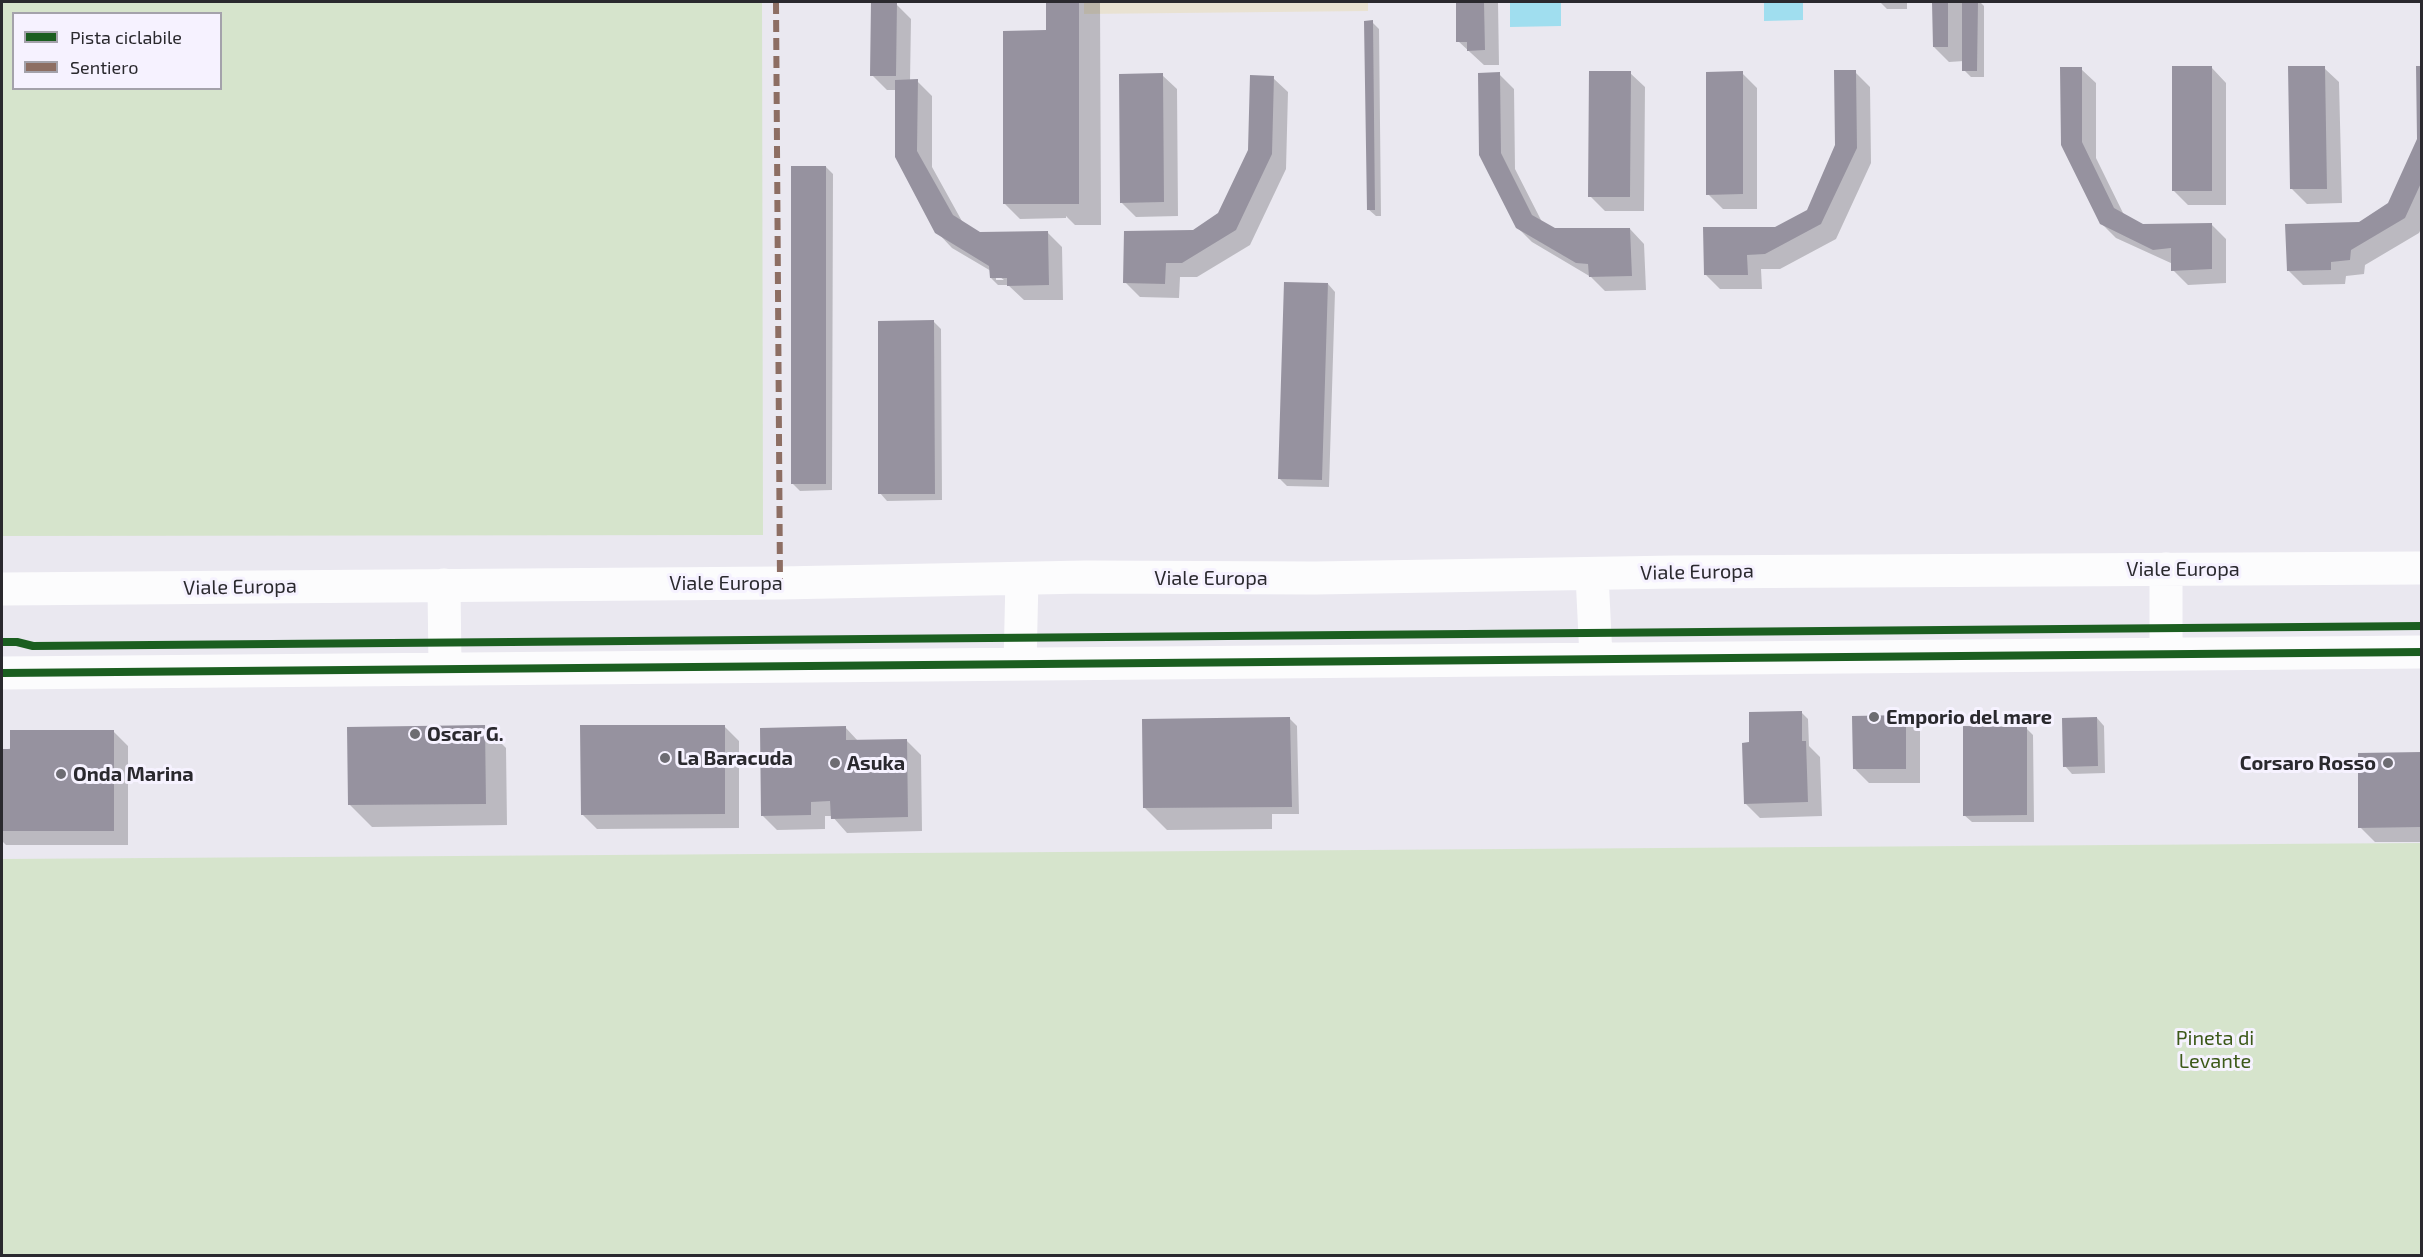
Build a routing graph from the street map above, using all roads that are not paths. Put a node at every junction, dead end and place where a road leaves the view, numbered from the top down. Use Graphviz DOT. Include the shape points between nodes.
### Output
graph roads {
  1 [pos="2421,568"];
  2 [pos="2166,569"];
  3 [pos="1592,575"];
  4 [pos="1022,579"];
  5 [pos="444,585"];
  6 [pos="2,589"];
  7 [pos="2421,652"];
  8 [pos="2166,653"];
  9 [pos="1596,657"];
  10 [pos="1020,664"];
  11 [pos="445,668"];
  12 [pos="2,673"];
  1 -- 2 [label="street, Viale Europa"];
  2 -- 3 [label="street, Viale Europa"];
  2 -- 8 [label="street"];
  3 -- 4 [label="street, Viale Europa"];
  3 -- 9 [label="street"];
  4 -- 5 [label="street, Viale Europa"];
  4 -- 10 [label="street"];
  5 -- 6 [label="street, Viale Europa"];
  5 -- 11 [label="street"];
  7 -- 8 [label="street"];
  8 -- 9 [label="street"];
  9 -- 10 [label="street"];
  10 -- 11 [label="street"];
  11 -- 12 [label="street"];
}
